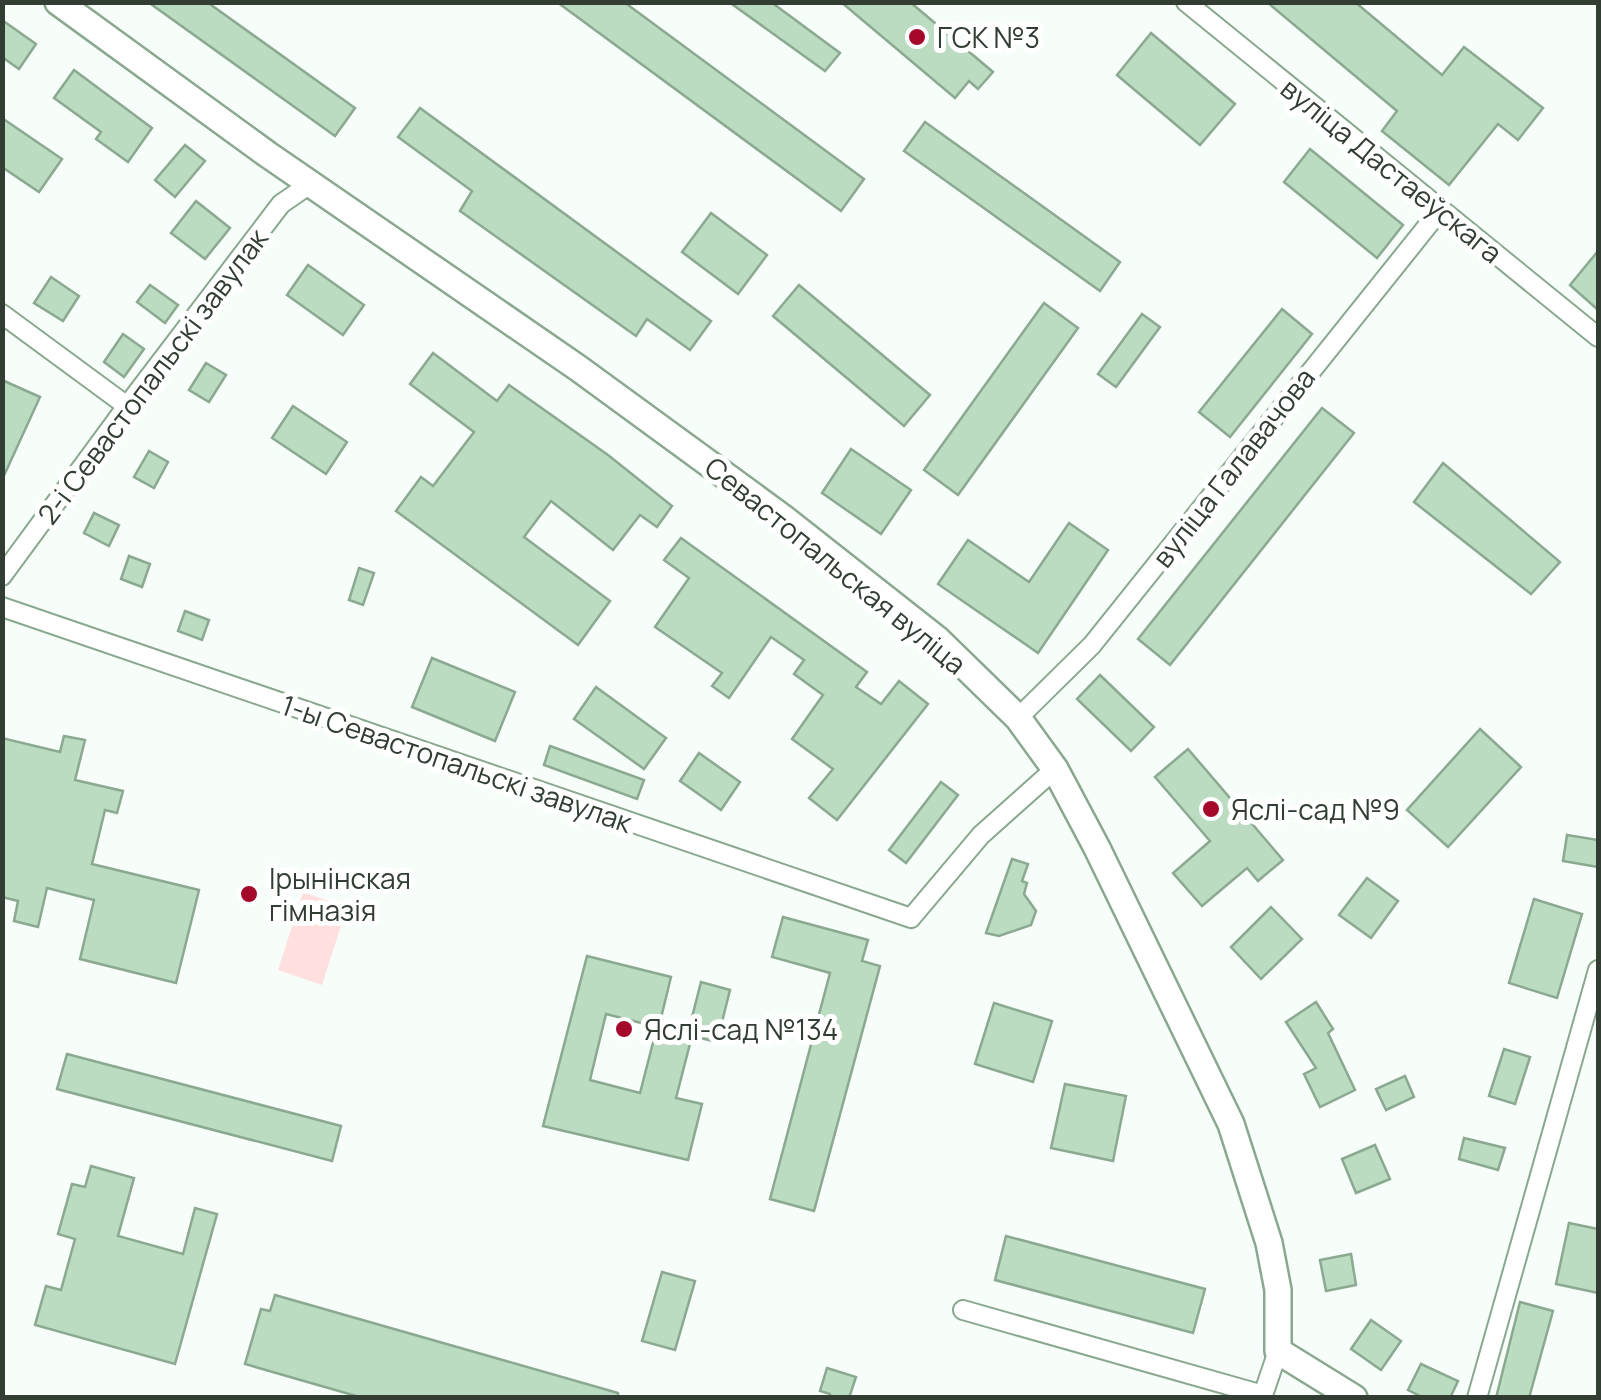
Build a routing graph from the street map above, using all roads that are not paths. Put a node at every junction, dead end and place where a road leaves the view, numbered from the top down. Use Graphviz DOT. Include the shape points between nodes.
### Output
graph roads {
  1 [pos="58,2"];
  2 [pos="1186,2"];
  3 [pos="310,184"];
  4 [pos="1441,209"];
  5 [pos="2,314"];
  6 [pos="1598,337"];
  7 [pos="127,406"];
  8 [pos="2,576"];
  9 [pos="2,608"];
  10 [pos="1018,718"];
  11 [pos="1055,769"];
  12 [pos="1598,970"];
  13 [pos="964,1310"];
  14 [pos="1278,1351"];
  15 [pos="1263,1396"];
  16 [pos="1354,1398"];
  17 [pos="1477,1398"];
  1 -- 3 [label="street, Севастопальская вуліца"];
  2 -- 4 [label="street, вуліца Дастаеўскага"];
  3 -- 7 [label="street, 2-і Севастопальскі завулак" via="281,204"];
  3 -- 10 [label="street, Севастопальская вуліца" via="782,517 937,639"];
  4 -- 6 [label="street, вуліца Дастаеўскага"];
  4 -- 10 [label="street, вуліца Галавачова" via="1092,645"];
  5 -- 7 [label="street"];
  7 -- 8 [label="street, 2-і Севастопальскі завулак"];
  9 -- 11 [label="street, 1-ы Севастопальскі завулак" via="912,918 980,834"];
  10 -- 11 [label="street, Севастопальская вуліца"];
  11 -- 14 [label="street, Севастопальская вуліца" via="1230,1124 1269,1242 1278,1290"];
  12 -- 17 [label="street"];
  13 -- 15 [label="street"];
  14 -- 15 [label="street"];
  14 -- 16 [label="street"];
}
